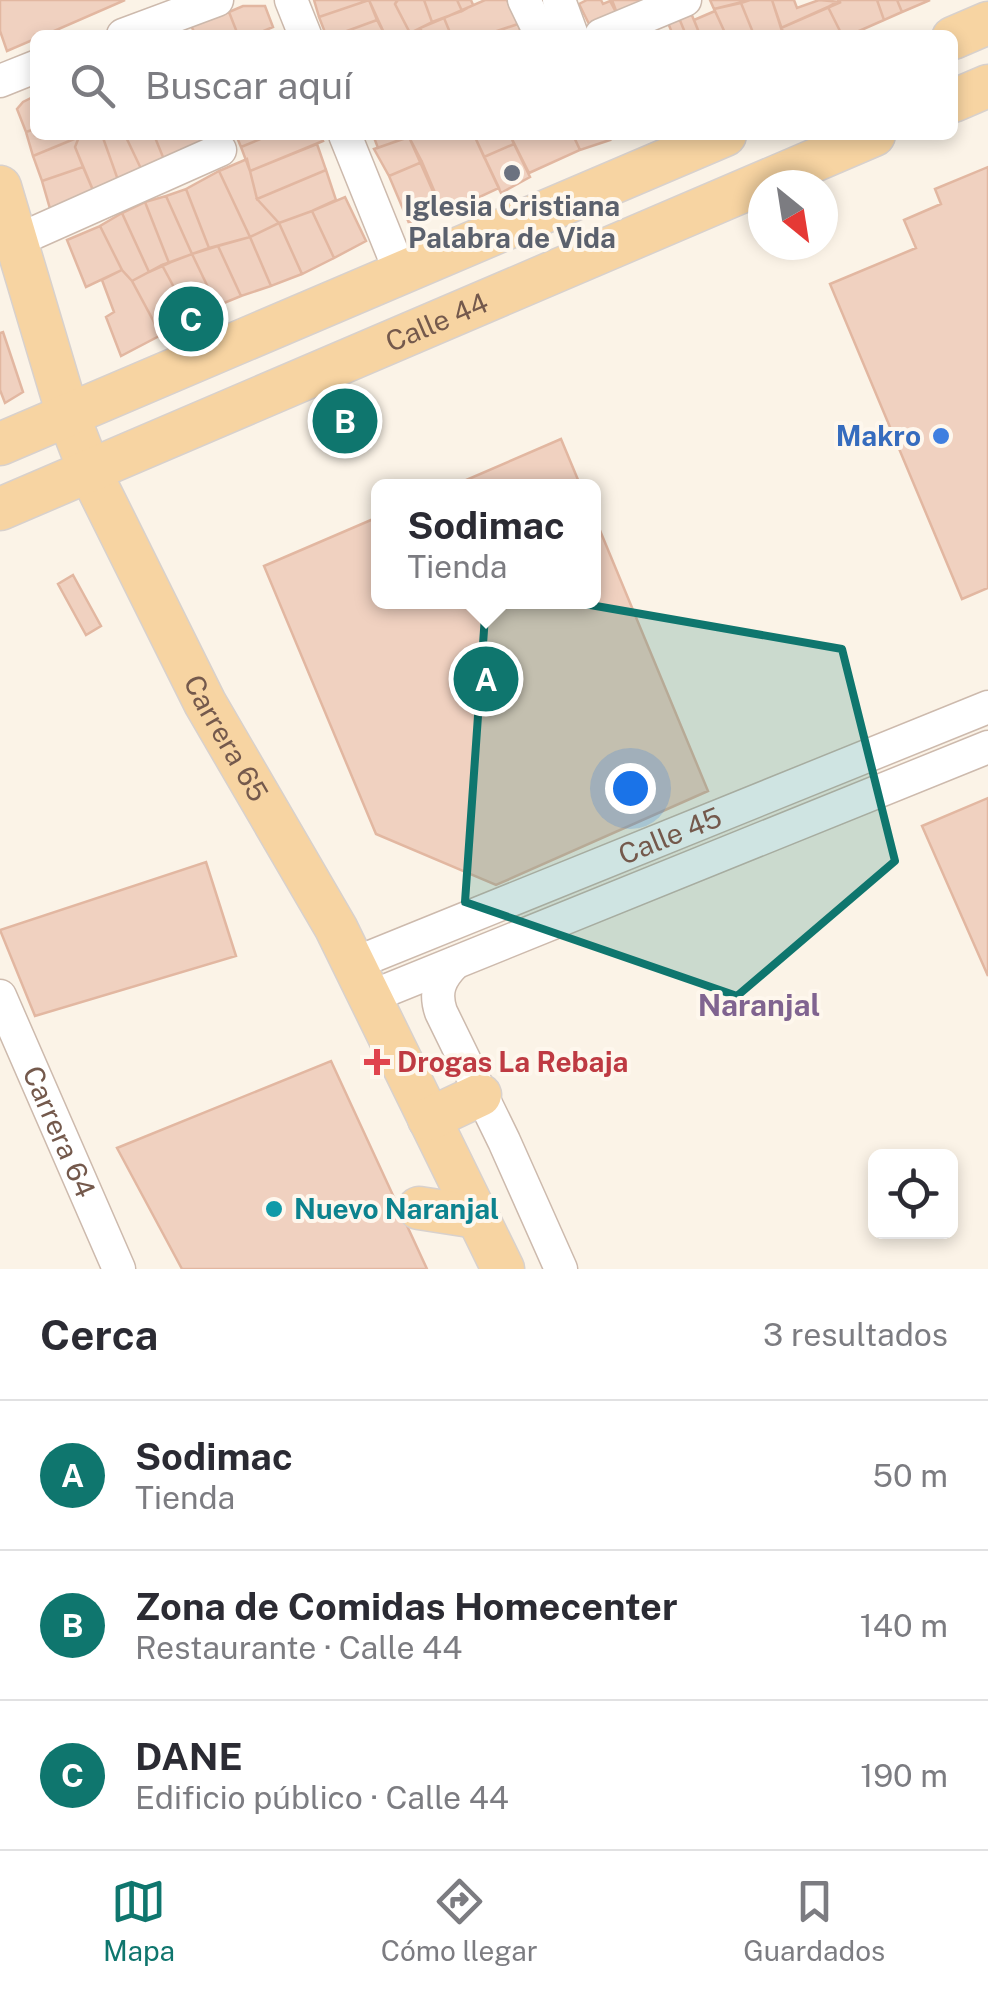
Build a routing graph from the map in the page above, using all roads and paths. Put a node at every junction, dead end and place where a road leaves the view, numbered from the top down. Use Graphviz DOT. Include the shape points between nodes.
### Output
graph roads {
  1 [pos="217,0"];
  2 [pos="291,0"];
  3 [pos="524,0"];
  4 [pos="558,0"];
  5 [pos="685,0"];
  6 [pos="136,30"];
  7 [pos="303,30"];
  8 [pos="539,30"];
  9 [pos="570,30"];
  10 [pos="613,30"];
  11 [pos="30,70"];
  12 [pos="0,80"];
  13 [pos="988,86"];
  14 [pos="958,99"];
  15 [pos="347,140"];
  16 [pos="713,140"];
  17 [pos="862,140"];
  18 [pos="220,150"];
  19 [pos="0,187"];
  20 [pos="18,240"];
  21 [pos="401,274"];
  22 [pos="68,414"];
  23 [pos="0,444"];
  24 [pos="90,472"];
  25 [pos="0,509"];
  26 [pos="988,707"];
  27 [pos="988,747"];
  28 [pos="455,963"];
  29 [pos="362,981"];
  30 [pos="0,996"];
  31 [pos="480,1095"];
  32 [pos="429,1119"];
  33 [pos="419,1208"];
  34 [pos="477,1217"];
  35 [pos="119,1269"];
  36 [pos="503,1269"];
  37 [pos="561,1269"];
  1 -- 6 [label="street"];
  2 -- 7 [label="street"];
  3 -- 8 [label="street"];
  4 -- 9 [label="street"];
  5 -- 10 [label="street"];
  11 -- 12 [label="street"];
  13 -- 14 [label="main road"];
  15 -- 21 [label="street"];
  16 -- 21 [label="main road"];
  17 -- 24 [label="main road, Calle 44"];
  18 -- 20 [label="street"];
  19 -- 20 [label="main road, Carrera 65"];
  20 -- 22 [label="main road, Carrera 65"];
  21 -- 22 [label="main road"];
  22 -- 23 [label="main road"];
  22 -- 24 [label="main road, Carrera 65"];
  24 -- 25 [label="main road, Calle 44"];
  24 -- 29 [label="main road, Carrera 65" via="205,703"];
  26 -- 29 [label="street, Calle 45"];
  27 -- 28 [label="street, Calle 45"];
  28 -- 29 [label="street, Calle 45"];
  28 -- 31 [label="street" via="443,976 438,1001"];
  29 -- 32 [label="main road, Carrera 65"];
  30 -- 35 [label="street, Carrera 64"];
  31 -- 32 [label="main road"];
  31 -- 37 [label="street"];
  32 -- 34 [label="main road, Carrera 65"];
  33 -- 34 [label="main road"];
  34 -- 36 [label="main road, Carrera 65"];
}
